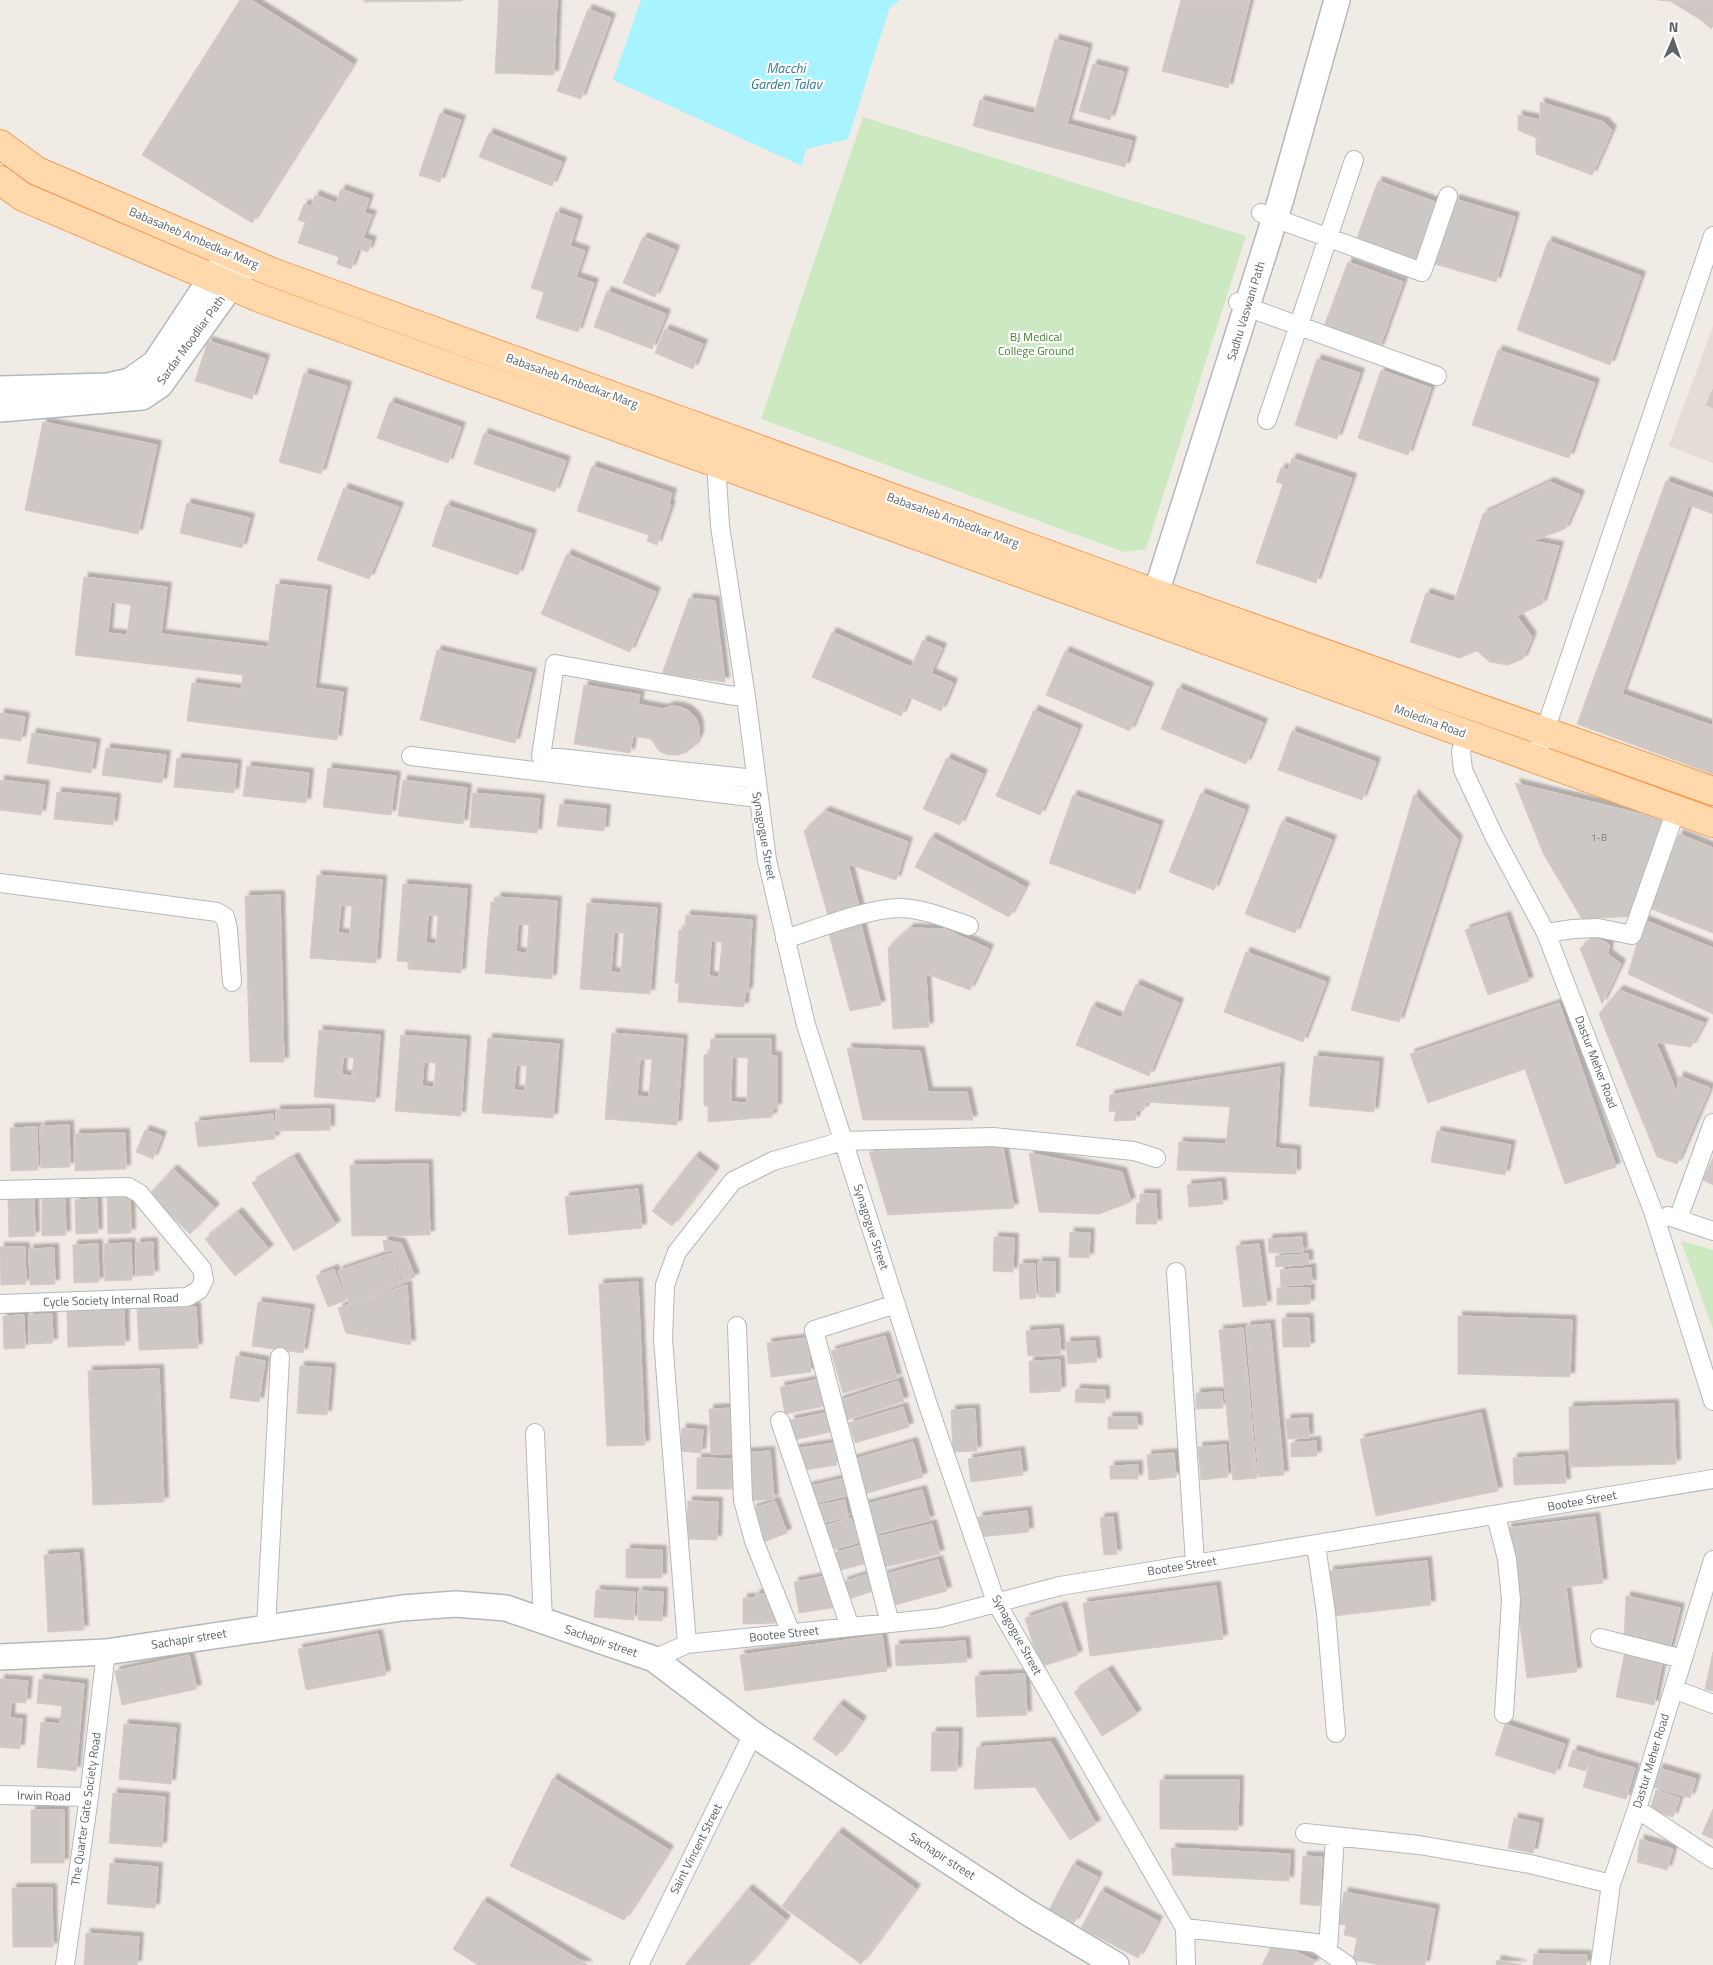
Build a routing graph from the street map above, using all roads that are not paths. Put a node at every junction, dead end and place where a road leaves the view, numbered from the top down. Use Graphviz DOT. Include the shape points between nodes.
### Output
graph roads {
  1 [pos="1324,0"];
  2 [pos="1337,0"];
  3 [pos="0,144"];
  4 [pos="1354,160"];
  5 [pos="0,180"];
  6 [pos="1448,196"];
  7 [pos="1268,216"];
  8 [pos="1713,236"];
  9 [pos="1328,238"];
  10 [pos="240,257"];
  11 [pos="221,281"];
  12 [pos="1241,304"];
  13 [pos="1298,326"];
  14 [pos="1437,376"];
  15 [pos="0,389"];
  16 [pos="0,409"];
  17 [pos="1268,420"];
  18 [pos="724,436"];
  19 [pos="716,462"];
  20 [pos="1149,591"];
  21 [pos="1140,617"];
  22 [pos="746,696"];
  23 [pos="1544,731"];
  24 [pos="1466,734"];
  25 [pos="411,756"];
  26 [pos="1535,760"];
  27 [pos="755,780"];
  28 [pos="1713,791"];
  29 [pos="758,798"];
  30 [pos="1676,810"];
  31 [pos="1713,823"];
  32 [pos="0,883"];
  33 [pos="969,926"];
  34 [pos="1546,933"];
  35 [pos="785,939"];
  36 [pos="232,982"];
  37 [pos="1713,1123"];
  38 [pos="843,1141"];
  39 [pos="1156,1158"];
  40 [pos="0,1190"];
  41 [pos="1653,1211"];
  42 [pos="1678,1219"];
  43 [pos="1713,1231"];
  44 [pos="1176,1272"];
  45 [pos="0,1304"];
  46 [pos="896,1304"];
  47 [pos="737,1326"];
  48 [pos="280,1357"];
  49 [pos="1713,1401"];
  50 [pos="780,1421"];
  51 [pos="535,1433"];
  52 [pos="1713,1479"];
  53 [pos="1496,1516"];
  54 [pos="1316,1545"];
  55 [pos="1713,1560"];
  56 [pos="1195,1563"];
  57 [pos="996,1602"];
  58 [pos="543,1621"];
  59 [pos="890,1623"];
  60 [pos="850,1627"];
  61 [pos="266,1628"];
  62 [pos="791,1633"];
  63 [pos="1600,1638"];
  64 [pos="687,1644"];
  65 [pos="106,1652"];
  66 [pos="0,1656"];
  67 [pos="654,1659"];
  68 [pos="1683,1659"];
  69 [pos="1674,1689"];
  70 [pos="1713,1704"];
  71 [pos="1504,1714"];
  72 [pos="1336,1733"];
  73 [pos="753,1734"];
  74 [pos="0,1795"];
  75 [pos="89,1797"];
  76 [pos="1637,1809"];
  77 [pos="1305,1833"];
  78 [pos="1335,1836"];
  79 [pos="1713,1859"];
  80 [pos="1611,1884"];
  81 [pos="1185,1928"];
  82 [pos="1328,1950"];
  83 [pos="65,1965"];
  84 [pos="638,1965"];
  85 [pos="1116,1965"];
  86 [pos="1186,1965"];
  87 [pos="1348,1965"];
  88 [pos="1600,1965"];
  1 -- 7 [label="main road, Sadhu Vaswani Path"];
  2 -- 7 [label="main road, Sadhu Vaswani Path"];
  3 -- 10 [label="main road, Babasaheb Ambedkar Marg" via="37,171"];
  4 -- 9 [label="street"];
  5 -- 11 [label="main road" via="23,197"];
  6 -- 9 [label="street" via="1422,272"];
  7 -- 9 [label="street"];
  7 -- 12 [label="main road, Sadhu Vaswani Path"];
  8 -- 23 [label="street"];
  9 -- 13 [label="street"];
  10 -- 11 [label="main road, Sardar Moodliar Path"];
  10 -- 18 [label="main road, Babasaheb Ambedkar Marg" via="281,275"];
  11 -- 15 [label="main road, Sardar Moodliar Path" via="155,363 130,381 108,386"];
  11 -- 16 [label="main road, Sardar Moodliar Path" via="160,385 142,397"];
  11 -- 19 [label="main road" via="318,320"];
  12 -- 13 [label="street"];
  12 -- 20 [label="main road, Sadhu Vaswani Path"];
  13 -- 14 [label="street"];
  13 -- 17 [label="street"];
  18 -- 19 [label="street, Synagogue Street"];
  18 -- 20 [label="main road, Babasaheb Ambedkar Marg"];
  19 -- 21 [label="main road"];
  19 -- 22 [label="street, Synagogue Street" via="720,526"];
  20 -- 21 [label="main road, Sadhu Vaswani Path"];
  20 -- 23 [label="main road"];
  21 -- 24 [label="main road, Moledina Road"];
  22 -- 27 [label="street, Synagogue Street"];
  22 -- 27 [label="street" via="555,664 541,756"];
  23 -- 26 [label="street"];
  23 -- 28 [label="main road"];
  24 -- 26 [label="main road, Moledina Road"];
  24 -- 34 [label="street, Dastur Meher Road" via="1461,752 1463,770"];
  25 -- 29 [label="street"];
  26 -- 30 [label="main road, Moledina Road"];
  27 -- 29 [label="street, Synagogue Street"];
  29 -- 35 [label="street, Synagogue Street" via="767,860"];
  30 -- 31 [label="main road, Moledina Road"];
  30 -- 34 [label="street" via="1632,935 1598,928"];
  32 -- 36 [label="street" via="217,912 225,917 228,928"];
  33 -- 35 [label="street" via="921,911 899,908 880,910"];
  34 -- 41 [label="street, Dastur Meher Road"];
  35 -- 38 [label="street, Synagogue Street" via="806,1026"];
  37 -- 42 [label="street"];
  38 -- 39 [label="street" via="992,1137 1134,1151"];
  38 -- 46 [label="street, Synagogue Street"];
  38 -- 64 [label="street" via="773,1162 733,1181 677,1252 664,1285 663,1340"];
  40 -- 45 [label="street, Cycle Society Internal Road" via="128,1187 139,1192 202,1269 204,1280 199,1290 187,1297"];
  41 -- 42 [label="street"];
  41 -- 49 [label="street, Dastur Meher Road"];
  42 -- 43 [label="street"];
  44 -- 56 [label="street"];
  46 -- 57 [label="street, Synagogue Street"];
  46 -- 59 [label="street" via="814,1330"];
  47 -- 62 [label="street" via="743,1500 754,1541"];
  48 -- 61 [label="street"];
  50 -- 60 [label="street"];
  51 -- 58 [label="street"];
  52 -- 53 [label="street, Bootee Street"];
  53 -- 54 [label="street, Bootee Street"];
  53 -- 71 [label="street" via="1507,1559 1511,1600"];
  54 -- 56 [label="street, Bootee Street"];
  54 -- 72 [label="street" via="1326,1613"];
  55 -- 68 [label="street, Dastur Meher Road"];
  56 -- 57 [label="street, Bootee Street" via="1060,1586"];
  57 -- 59 [label="street, Bootee Street" via="939,1618"];
  57 -- 81 [label="street, Synagogue Street"];
  58 -- 61 [label="main road, Sachapir street" via="506,1608 456,1604 402,1608"];
  58 -- 67 [label="main road, Sachapir street"];
  59 -- 60 [label="street, Bootee Street"];
  60 -- 62 [label="street, Bootee Street"];
  61 -- 65 [label="main road, Sachapir street"];
  62 -- 64 [label="street, Bootee Street"];
  63 -- 68 [label="street"];
  64 -- 67 [label="street, Bootee Street"];
  65 -- 66 [label="main road, Sachapir street"];
  65 -- 75 [label="street, The Quarter Gate Society Road"];
  67 -- 73 [label="main road, Sachapir street"];
  68 -- 69 [label="street, Dastur Meher Road"];
  69 -- 70 [label="street"];
  69 -- 76 [label="street, Dastur Meher Road"];
  73 -- 84 [label="street, Saint Vincent Street"];
  73 -- 85 [label="main road, Sachapir street" via="1027,1912"];
  74 -- 75 [label="street, Irwin Road"];
  75 -- 83 [label="street, The Quarter Gate Society Road"];
  76 -- 79 [label="street"];
  76 -- 80 [label="street, Dastur Meher Road"];
  77 -- 78 [label="street"];
  78 -- 80 [label="street" via="1438,1848 1530,1864"];
  78 -- 82 [label="street"];
  80 -- 88 [label="street, Dastur Meher Road"];
  81 -- 82 [label="street" via="1316,1943"];
  81 -- 86 [label="street, Synagogue Street"];
  82 -- 87 [label="street"];
}
